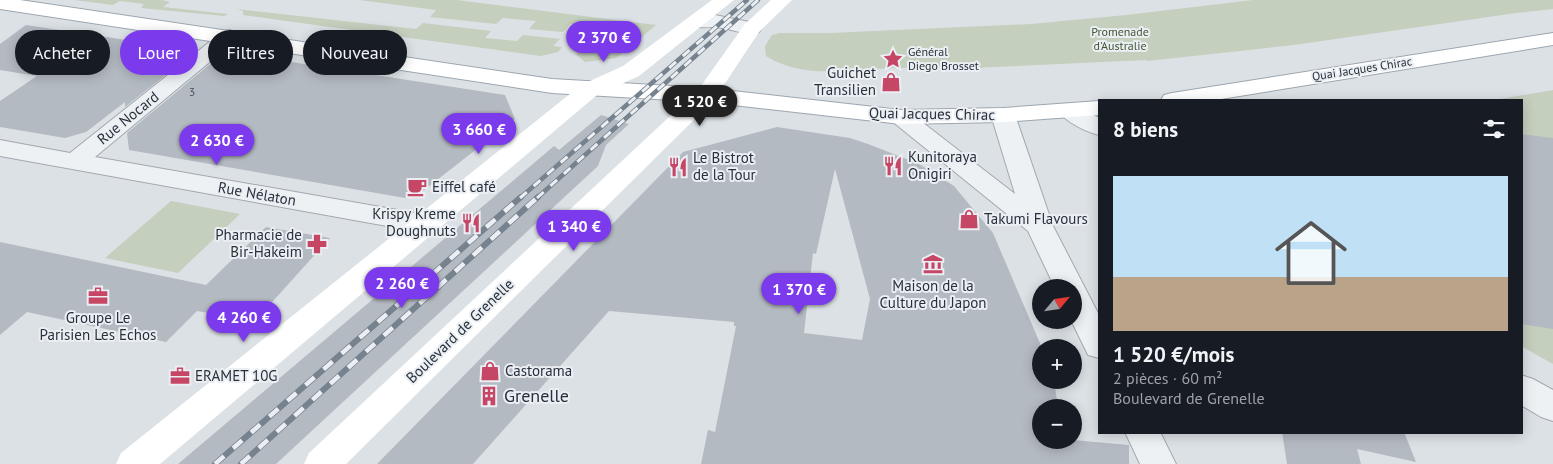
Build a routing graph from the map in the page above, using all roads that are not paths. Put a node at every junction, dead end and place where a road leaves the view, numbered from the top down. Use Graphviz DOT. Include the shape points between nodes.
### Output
graph roads {
  1 [pos="724,0"];
  2 [pos="782,0"];
  3 [pos="0,3"];
  4 [pos="698,22"];
  5 [pos="758,23"];
  6 [pos="208,33"];
  7 [pos="1553,39"];
  8 [pos="293,46"];
  9 [pos="208,53"];
  10 [pos="589,90"];
  11 [pos="706,95"];
  12 [pos="1178,99"];
  13 [pos="1098,108"];
  14 [pos="1070,111"];
  15 [pos="1003,114"];
  16 [pos="900,117"];
  17 [pos="1098,127"];
  18 [pos="0,148"];
  19 [pos="74,162"];
  20 [pos="426,224"];
  21 [pos="1039,226"];
  22 [pos="1066,279"];
  23 [pos="1082,311"];
  24 [pos="1098,344"];
  25 [pos="1523,389"];
  26 [pos="1553,407"];
  27 [pos="1143,434"];
  28 [pos="134,464"];
  29 [pos="322,464"];
  30 [pos="1158,464"];
  1 -- 4 [label="main road"];
  2 -- 5 [label="main road, Boulevard de Grenelle"];
  3 -- 6 [label="main road, Quai Jacques Chirac"];
  4 -- 5 [label="street"];
  4 -- 10 [label="main road" via="631,71"];
  5 -- 11 [label="main road, Boulevard de Grenelle"];
  7 -- 12 [label="main road, Quai Jacques Chirac"];
  8 -- 10 [label="main road, Quai Jacques Chirac"];
  9 -- 19 [label="street, Rue Nocard"];
  10 -- 11 [label="main road, Quai Jacques Chirac"];
  10 -- 20 [label="main road"];
  11 -- 16 [label="main road, Quai Jacques Chirac"];
  11 -- 29 [label="main road, Boulevard de Grenelle"];
  13 -- 14 [label="main road, Quai Jacques Chirac"];
  14 -- 15 [label="main road, Quai Jacques Chirac"];
  14 -- 17 [label="street"];
  15 -- 16 [label="main road, Quai Jacques Chirac"];
  15 -- 21 [label="street"];
  16 -- 21 [label="street"];
  18 -- 19 [label="street, Rue Nélaton"];
  19 -- 20 [label="street, Rue Nélaton"];
  20 -- 28 [label="main road"];
  21 -- 22 [label="street"];
  23 -- 24 [label="street"];
  25 -- 26 [label="street"];
  27 -- 30 [label="street"];
}
